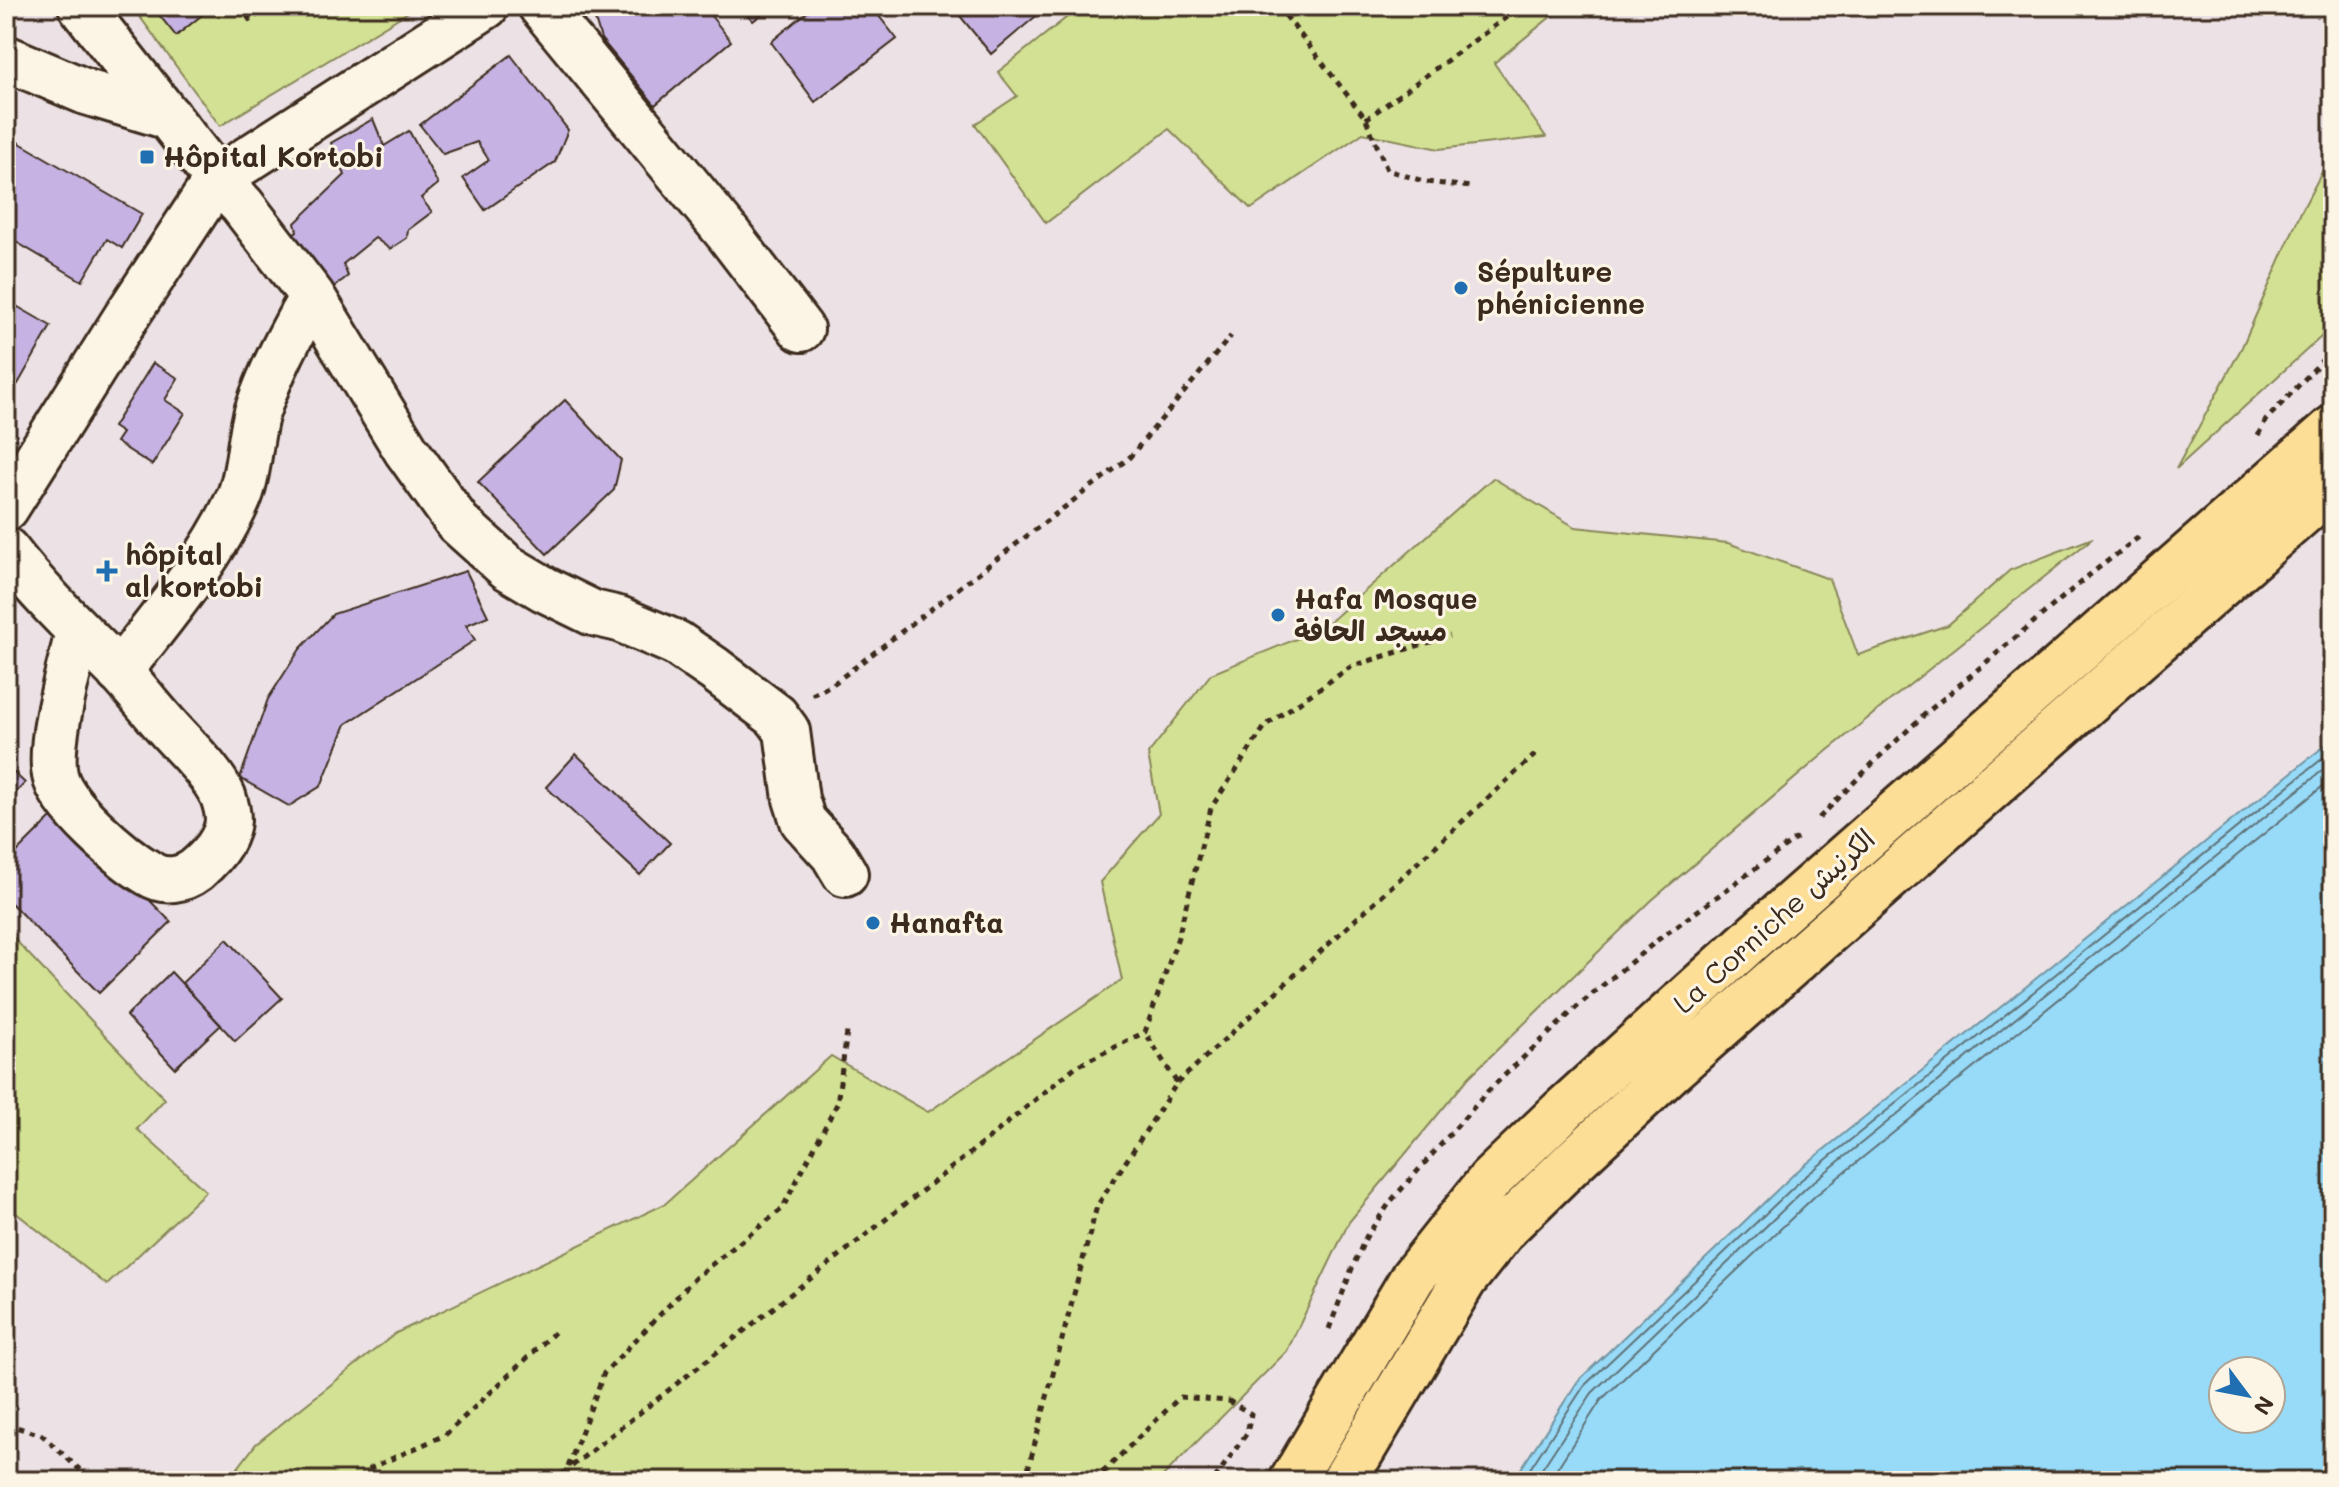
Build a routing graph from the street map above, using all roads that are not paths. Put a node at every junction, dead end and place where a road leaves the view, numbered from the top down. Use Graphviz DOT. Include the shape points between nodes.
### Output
graph roads {
  1 [pos="81,6"];
  2 [pos="486,6"];
  3 [pos="541,6"];
  4 [pos="6,58"];
  5 [pos="169,117"];
  6 [pos="217,179"];
  7 [pos="312,296"];
  8 [pos="801,329"];
  9 [pos="2333,428"];
  10 [pos="2333,486"];
  11 [pos="6,508"];
  12 [pos="6,550"];
  13 [pos="78,632"];
  14 [pos="119,672"];
  15 [pos="845,874"];
  16 [pos="1292,1481"];
  17 [pos="1344,1481"];
  1 -- 5 [label="street"];
  2 -- 6 [label="street"];
  3 -- 8 [label="street"];
  4 -- 5 [label="street" via="86,92"];
  5 -- 6 [label="street"];
  6 -- 7 [label="street"];
  6 -- 11 [label="street"];
  7 -- 14 [label="street" via="277,358 256,415 240,494 218,537"];
  7 -- 15 [label="street" via="435,494 468,532 507,567 544,589 676,643 776,716 787,731 803,821"];
  9 -- 16 [label="main road, La Corniche الكرنيش" via="1756,935 1490,1180 1413,1277"];
  10 -- 17 [label="main road, La Corniche الكرنيش" via="1674,1068 1506,1227 1464,1280"];
  12 -- 13 [label="street"];
  13 -- 14 [label="street"];
  13 -- 14 [label="street" via="54,754 62,794 139,868 158,879 175,879 192,873 223,838 228,821 224,798"];
}
